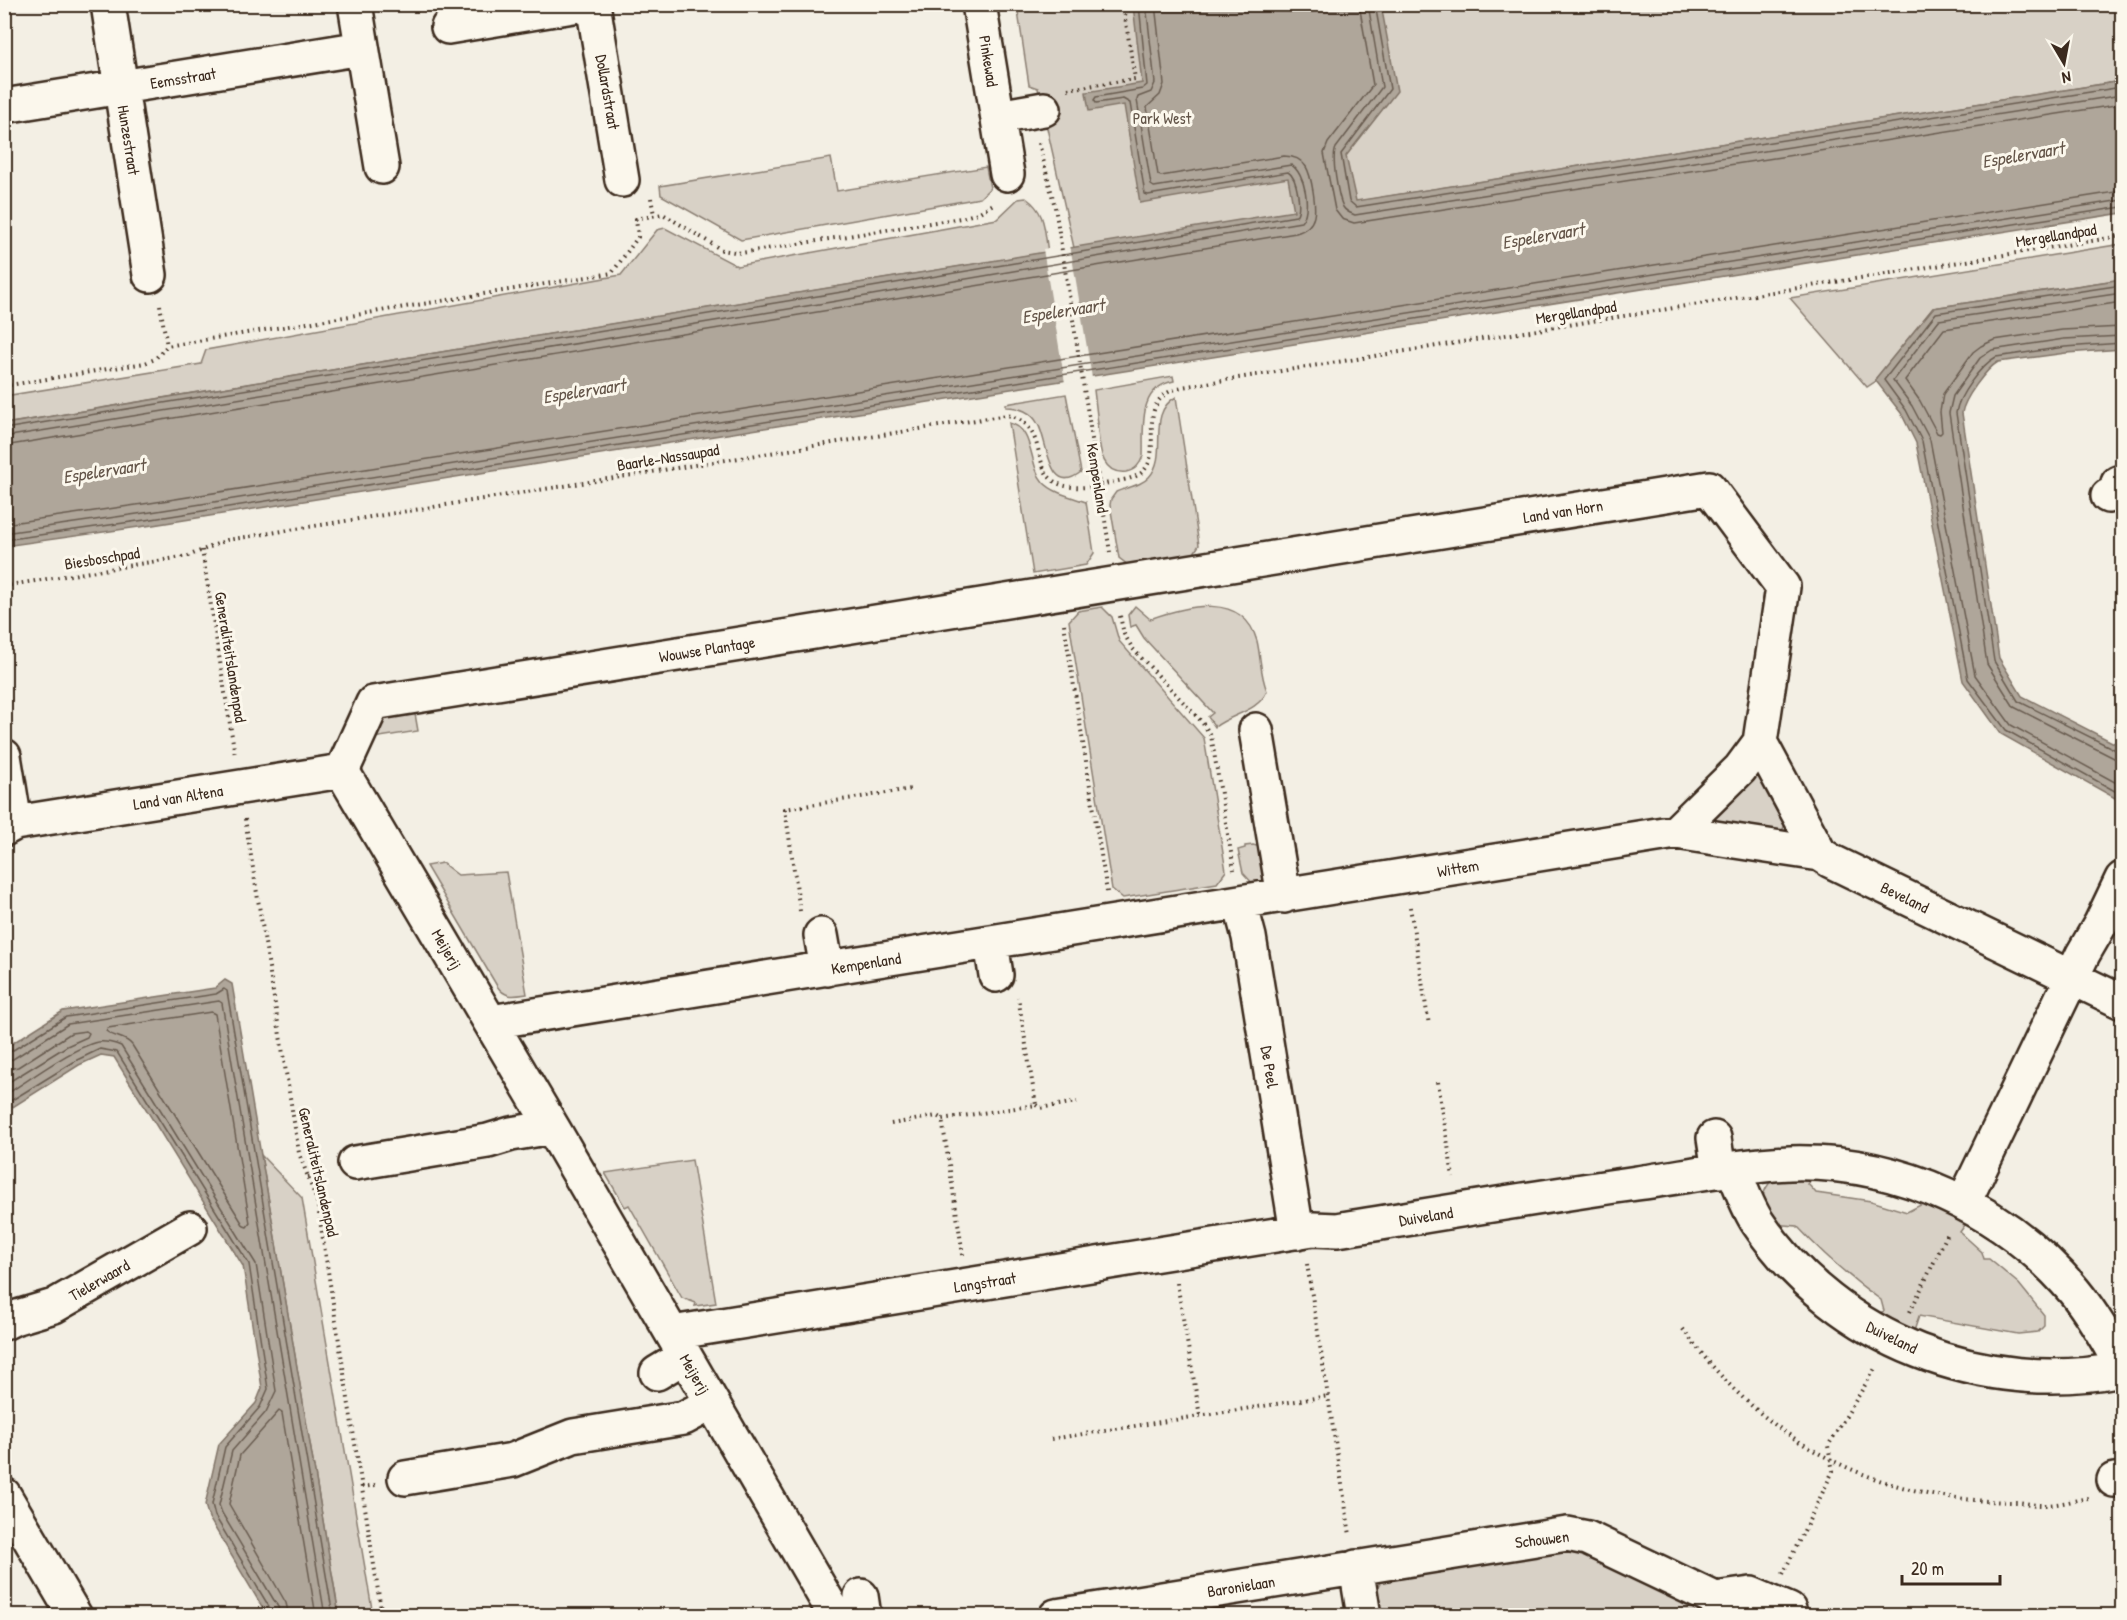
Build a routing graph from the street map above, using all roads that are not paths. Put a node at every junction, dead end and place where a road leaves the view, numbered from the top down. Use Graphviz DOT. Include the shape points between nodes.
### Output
graph roads {
  1 [pos="108,4"];
  2 [pos="355,4"];
  3 [pos="585,4"];
  4 [pos="593,4"];
  5 [pos="980,4"];
  6 [pos="461,26"];
  7 [pos="362,48"];
  8 [pos="121,87"];
  9 [pos="4,106"];
  10 [pos="382,167"];
  11 [pos="613,170"];
  12 [pos="1004,187"];
  13 [pos="155,289"];
  14 [pos="1121,582"];
  15 [pos="1256,730"];
  16 [pos="1760,742"];
  17 [pos="4,756"];
  18 [pos="342,771"];
  19 [pos="10,826"];
  20 [pos="1676,832"];
  21 [pos="1822,850"];
  22 [pos="2122,879"];
  23 [pos="1238,890"];
  24 [pos="1284,896"];
  25 [pos="811,925"];
  26 [pos="991,943"];
  27 [pos="827,969"];
  28 [pos="2072,978"];
  29 [pos="1007,982"];
  30 [pos="2122,1002"];
  31 [pos="491,1022"];
  32 [pos="552,1127"];
  33 [pos="1714,1138"];
  34 [pos="355,1163"];
  35 [pos="1726,1170"];
  36 [pos="1958,1214"];
  37 [pos="190,1228"];
  38 [pos="1301,1245"];
  39 [pos="8,1314"];
  40 [pos="679,1344"];
  41 [pos="2122,1368"];
  42 [pos="657,1374"];
  43 [pos="712,1403"];
  44 [pos="405,1481"];
  45 [pos="4,1495"];
  46 [pos="1353,1554"];
  47 [pos="1720,1607"];
  48 [pos="856,1611"];
  49 [pos="75,1616"];
  50 [pos="1056,1616"];
  51 [pos="1364,1616"];
  52 [pos="1791,1616"];
  1 -- 8 [label="street, Hunzestraat"];
  2 -- 7 [label="street"];
  3 -- 6 [label="street"];
  4 -- 11 [label="street, Dollardstraat"];
  5 -- 12 [label="street, Pinkewad" via="1034,107"];
  7 -- 8 [label="street, Eemsstraat"];
  7 -- 10 [label="street"];
  8 -- 9 [label="street, Eemsstraat"];
  8 -- 13 [label="street, Hunzestraat"];
  14 -- 16 [label="street, Land van Horn" via="1709,488 1783,587"];
  14 -- 18 [label="street, Wouwse Plantage" via="373,703"];
  15 -- 24 [label="street"];
  16 -- 20 [label="street, Land van Horn" via="1740,769"];
  16 -- 21 [label="street"];
  17 -- 19 [label="street, Land van Altena"];
  18 -- 19 [label="street, Land van Altena"];
  18 -- 31 [label="street, Meijerij" via="464,1000"];
  20 -- 21 [label="street, Beveland"];
  20 -- 24 [label="street, Wittem"];
  21 -- 28 [label="street, Beveland"];
  22 -- 28 [label="street"];
  23 -- 24 [label="street, Wittem"];
  23 -- 26 [label="street, Kempenland"];
  23 -- 38 [label="street, De Peel"];
  25 -- 27 [label="street"];
  26 -- 27 [label="street, Kempenland"];
  26 -- 29 [label="street"];
  27 -- 31 [label="street, Kempenland"];
  28 -- 30 [label="street, Beveland"];
  28 -- 36 [label="street"];
  31 -- 32 [label="street, Meijerij"];
  32 -- 34 [label="street" via="488,1142"];
  32 -- 40 [label="street, Meijerij"];
  33 -- 35 [label="street"];
  35 -- 36 [label="street, Duiveland" via="1788,1163 1851,1168 1911,1181"];
  35 -- 38 [label="street, Duiveland" via="1337,1230 1313,1229"];
  35 -- 41 [label="street, Duiveland" via="1756,1221 1801,1275 1882,1334 1954,1363 2007,1375 2059,1377"];
  36 -- 41 [label="street, Duiveland" via="2032,1249 2061,1276 2091,1313"];
  37 -- 39 [label="street, Tielerwaard" via="54,1306"];
  38 -- 40 [label="street, Langstraat"];
  40 -- 42 [label="street"];
  40 -- 43 [label="street, Meijerij"];
  43 -- 44 [label="street, Meijerij" via="684,1418 573,1436 513,1460"];
  43 -- 48 [label="street, Meijerij"];
  45 -- 49 [label="street"];
  46 -- 47 [label="street, Schouwen" via="1574,1534"];
  46 -- 50 [label="street, Baronielaan"];
  46 -- 51 [label="street"];
  47 -- 52 [label="street, Schouwen" via="1751,1593 1789,1610"];
}
